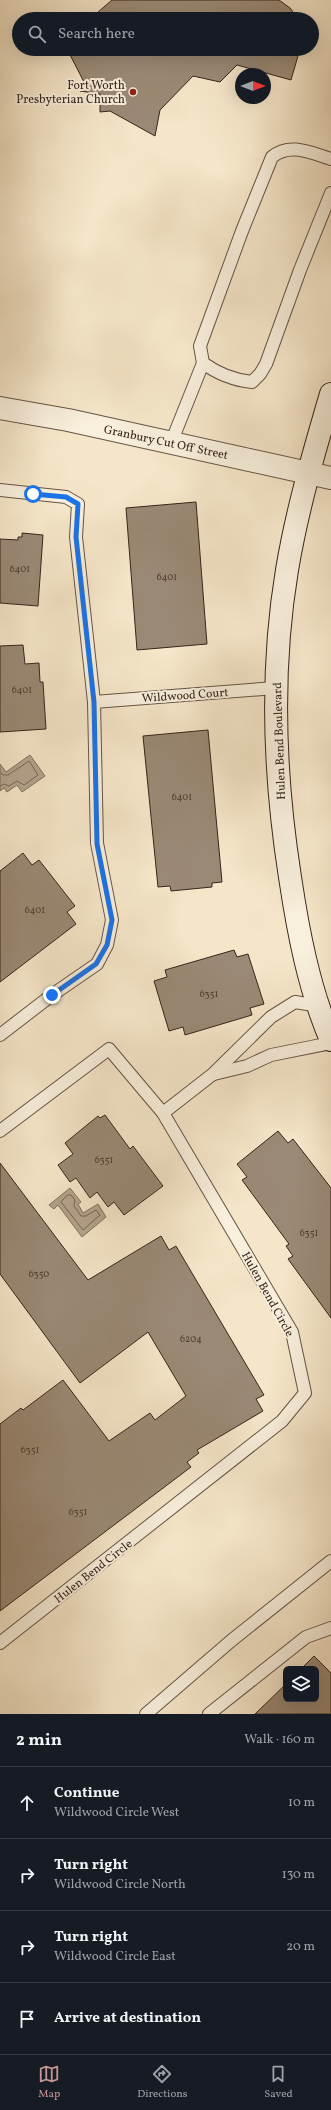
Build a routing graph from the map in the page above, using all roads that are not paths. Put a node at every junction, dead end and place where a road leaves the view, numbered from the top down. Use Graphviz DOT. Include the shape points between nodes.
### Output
graph roads {
  1 [pos="331,159"];
  2 [pos="331,193"];
  3 [pos="203,363"];
  4 [pos="331,394"];
  5 [pos="0,408"];
  6 [pos="171,443"];
  7 [pos="308,473"];
  8 [pos="331,478"];
  9 [pos="0,490"];
  10 [pos="275,688"];
  11 [pos="94,702"];
  12 [pos="325,1005"];
  13 [pos="0,1035"];
  14 [pos="331,1040"];
  15 [pos="331,1043"];
  16 [pos="213,1074"];
  17 [pos="163,1113"];
  18 [pos="0,1131"];
  19 [pos="331,1561"];
  20 [pos="331,1628"];
  21 [pos="0,1643"];
  22 [pos="146,1714"];
  23 [pos="209,1714"];
  1 -- 3 [label="lane" via="305,150 292,149 279,151 272,157 200,346"];
  2 -- 3 [label="lane" via="260,374 252,382 236,380 216,373"];
  3 -- 6 [label="lane"];
  4 -- 7 [label="street, Hulen Bend Boulevard"];
  5 -- 6 [label="street, Granbury Cut Off Street"];
  6 -- 7 [label="street, Granbury Cut Off Street"];
  7 -- 8 [label="street, Granbury Cut Off Street"];
  7 -- 10 [label="street, Hulen Bend Boulevard" via="287,571 279,629"];
  9 -- 11 [label="lane" via="66,497 78,504 76,537"];
  10 -- 11 [label="lane, Wildwood Court"];
  10 -- 12 [label="street, Hulen Bend Boulevard" via="287,862 299,930"];
  11 -- 13 [label="lane" via="97,844 112,920 107,945 96,964"];
  12 -- 14 [label="street, Hulen Bend Boulevard"];
  12 -- 16 [label="lane" via="295,1002 271,1017"];
  15 -- 16 [label="lane" via="271,1055 247,1066"];
  16 -- 17 [label="lane"];
  17 -- 18 [label="lane, Hulen Bend Circle" via="109,1049"];
  17 -- 21 [label="lane, Hulen Bend Circle" via="292,1332 305,1393 282,1421"];
  19 -- 22 [label="lane" via="232,1640"];
  20 -- 23 [label="lane" via="306,1637"];
}
